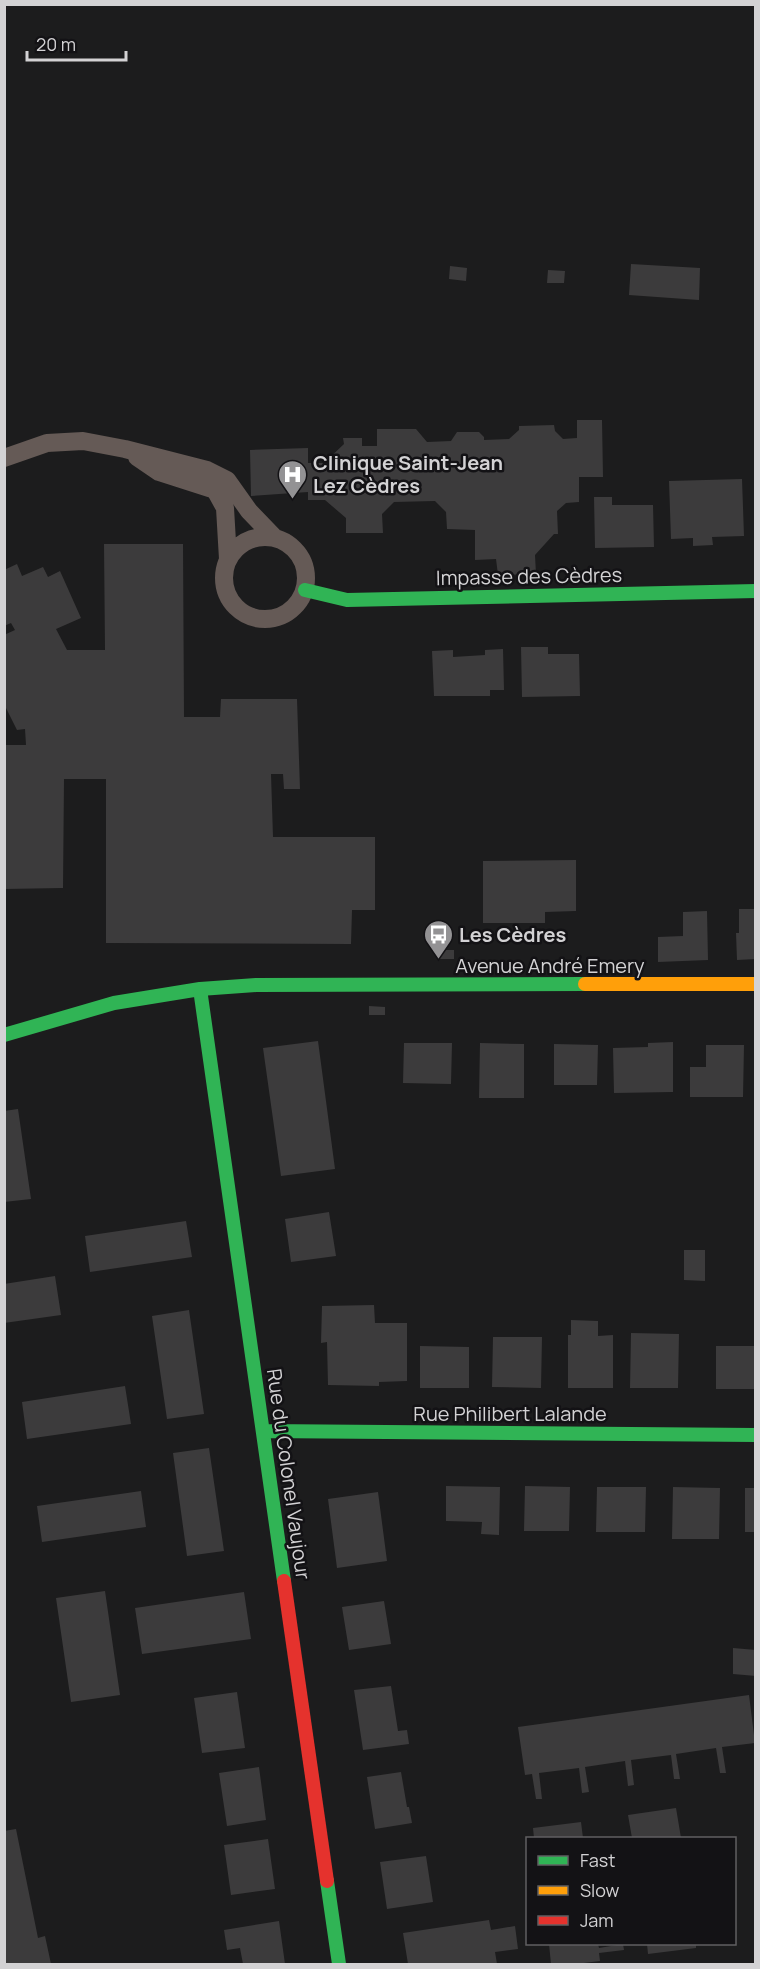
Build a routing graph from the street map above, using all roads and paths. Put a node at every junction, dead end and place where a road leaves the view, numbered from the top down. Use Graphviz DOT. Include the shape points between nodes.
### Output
graph roads {
  1 [pos="125,449"];
  2 [pos="4,458"];
  3 [pos="274,537"];
  4 [pos="228,559"];
  5 [pos="305,590"];
  6 [pos="756,591"];
  7 [pos="756,984"];
  8 [pos="200,988"];
  9 [pos="4,1035"];
  10 [pos="263,1431"];
  11 [pos="756,1435"];
  12 [pos="339,1965"];
  1 -- 2 [label="lane" via="83,441 56,442"];
  1 -- 3 [label="lane" via="207,470 227,480"];
  1 -- 4 [label="lane" via="159,471 214,490 225,508"];
  3 -- 4 [label="lane" via="247,540"];
  3 -- 5 [label="lane" via="292,547 304,563"];
  4 -- 5 [label="lane" via="223,573 228,599 249,617 263,620 290,612"];
  5 -- 6 [label="street, Impasse des Cèdres" via="347,600"];
  7 -- 8 [label="street, Avenue André Emery"];
  8 -- 9 [label="street, Avenue André Emery" via="114,1003"];
  8 -- 10 [label="street, Rue du Colonel Vaujour"];
  10 -- 11 [label="street, Rue Philibert Lalande"];
  10 -- 12 [label="street, Rue du Colonel Vaujour"];
}
